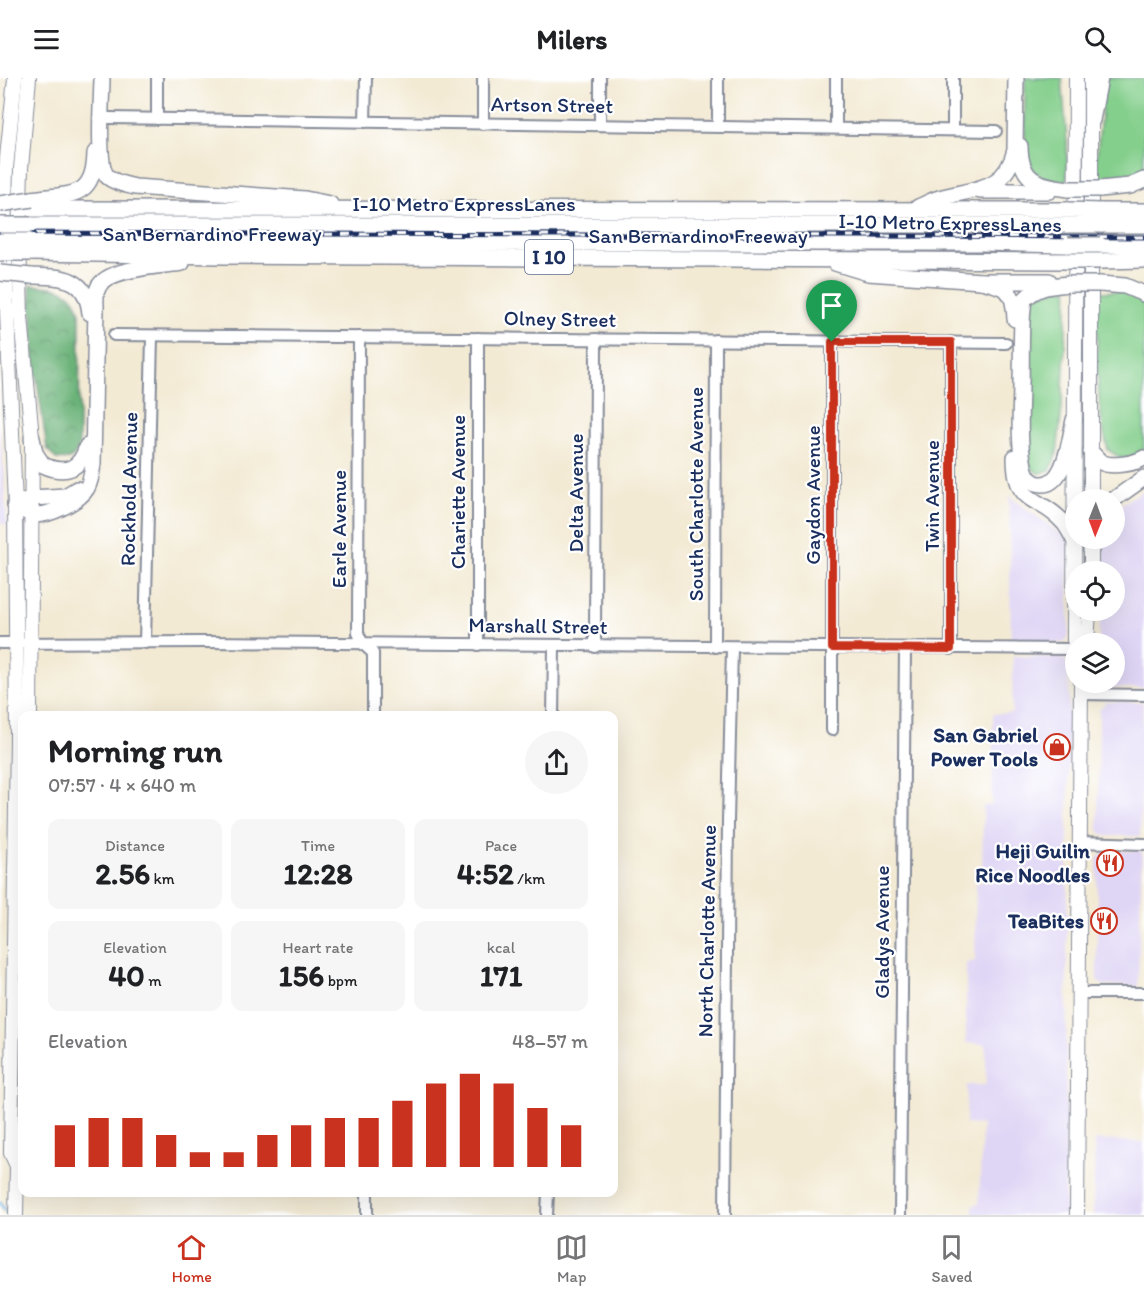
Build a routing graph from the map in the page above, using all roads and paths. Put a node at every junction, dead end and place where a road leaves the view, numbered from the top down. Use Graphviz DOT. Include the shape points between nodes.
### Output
graph roads {
  1 [pos="15,78"];
  2 [pos="29,78"];
  3 [pos="96,78"];
  4 [pos="102,78"];
  5 [pos="157,78"];
  6 [pos="366,78"];
  7 [pos="483,78"];
  8 [pos="600,78"];
  9 [pos="718,78"];
  10 [pos="836,78"];
  11 [pos="953,78"];
  12 [pos="1018,78"];
  13 [pos="1076,78"];
  14 [pos="1091,78"];
  15 [pos="1100,78"];
  16 [pos="108,118"];
  17 [pos="157,119"];
  18 [pos="1092,120"];
  19 [pos="366,122"];
  20 [pos="483,124"];
  21 [pos="600,125"];
  22 [pos="718,126"];
  23 [pos="836,127"];
  24 [pos="953,129"];
  25 [pos="996,131"];
  26 [pos="1144,180"];
  27 [pos="1068,189"];
  28 [pos="1100,189"];
  29 [pos="978,191"];
  30 [pos="1144,191"];
  31 [pos="0,204"];
  32 [pos="32,204"];
  33 [pos="0,209"];
  34 [pos="913,209"];
  35 [pos="365,210"];
  36 [pos="1144,211"];
  37 [pos="1068,218"];
  38 [pos="1100,218"];
  39 [pos="0,225"];
  40 [pos="1144,225"];
  41 [pos="0,241"];
  42 [pos="1144,246"];
  43 [pos="31,247"];
  44 [pos="0,253"];
  45 [pos="1068,253"];
  46 [pos="1100,253"];
  47 [pos="223,256"];
  48 [pos="821,258"];
  49 [pos="1144,260"];
  50 [pos="0,273"];
  51 [pos="981,281"];
  52 [pos="1144,281"];
  53 [pos="1069,284"];
  54 [pos="1100,284"];
  55 [pos="1144,294"];
  56 [pos="114,336"];
  57 [pos="152,336"];
  58 [pos="359,337"];
  59 [pos="478,338"];
  60 [pos="596,339"];
  61 [pos="716,340"];
  62 [pos="832,342"];
  63 [pos="951,342"];
  64 [pos="1006,343"];
  65 [pos="1074,420"];
  66 [pos="32,438"];
  67 [pos="87,446"];
  68 [pos="1091,452"];
  69 [pos="1144,458"];
  70 [pos="1144,478"];
  71 [pos="1074,489"];
  72 [pos="1091,489"];
  73 [pos="1125,491"];
  74 [pos="32,498"];
  75 [pos="15,505"];
  76 [pos="32,514"];
  77 [pos="1065,525"];
  78 [pos="1074,549"];
  79 [pos="1074,633"];
  80 [pos="23,642"];
  81 [pos="145,642"];
  82 [pos="0,643"];
  83 [pos="363,644"];
  84 [pos="478,645"];
  85 [pos="554,646"];
  86 [pos="595,646"];
  87 [pos="715,647"];
  88 [pos="732,648"];
  89 [pos="832,648"];
  90 [pos="905,649"];
  91 [pos="951,649"];
  92 [pos="1065,650"];
  93 [pos="1081,693"];
  94 [pos="1125,693"];
  95 [pos="1144,695"];
  96 [pos="21,711"];
  97 [pos="30,711"];
  98 [pos="373,711"];
  99 [pos="553,711"];
  100 [pos="831,730"];
  101 [pos="1079,842"];
  102 [pos="1144,844"];
  103 [pos="18,881"];
  104 [pos="18,980"];
  105 [pos="1079,993"];
  106 [pos="1144,993"];
  107 [pos="17,1082"];
  108 [pos="18,1159"];
  109 [pos="18,1182"];
  110 [pos="367,1197"];
  111 [pos="548,1197"];
  112 [pos="16,1215"];
  113 [pos="367,1215"];
  114 [pos="547,1215"];
  115 [pos="724,1215"];
  116 [pos="900,1215"];
  117 [pos="1077,1215"];
  1 -- 75 [label="main road" via="4,238"];
  2 -- 66 [label="main road" via="19,238 21,316"];
  3 -- 32 [label="highway" via="93,177 74,193"];
  4 -- 35 [label="highway" via="101,163 107,177 114,181 135,187 305,199"];
  5 -- 17 [label="street"];
  6 -- 19 [label="street"];
  7 -- 20 [label="street"];
  8 -- 21 [label="street"];
  9 -- 22 [label="street"];
  10 -- 23 [label="street"];
  11 -- 24 [label="street"];
  12 -- 27 [label="highway" via="1022,164 1036,182"];
  12 -- 29 [label="highway" via="1012,160 1000,177"];
  13 -- 65 [label="main road"];
  14 -- 18 [label="main road"];
  15 -- 18 [label="highway"];
  16 -- 17 [label="street, Artson Street"];
  17 -- 19 [label="street, Artson Street"];
  18 -- 68 [label="main road"];
  19 -- 20 [label="street, Artson Street"];
  20 -- 21 [label="street, Artson Street"];
  21 -- 22 [label="street, Artson Street"];
  22 -- 23 [label="street, Artson Street"];
  23 -- 24 [label="street, Artson Street"];
  24 -- 25 [label="street, Artson Street"];
  26 -- 28 [label="highway" via="1130,186"];
  27 -- 28 [label="highway, bridge"];
  27 -- 29 [label="highway"];
  28 -- 30 [label="highway"];
  29 -- 34 [label="highway" via="937,199"];
  31 -- 32 [label="highway, bridge"];
  32 -- 33 [label="highway, San Bernardino Freeway / I 10"];
  32 -- 35 [label="highway, San Bernardino Freeway / I 10"];
  34 -- 35 [label="highway, San Bernardino Freeway / I 10"];
  34 -- 37 [label="highway, San Bernardino Freeway / I 10"];
  36 -- 38 [label="highway"];
  37 -- 38 [label="highway, I-10 Metro ExpressLanes, bridge"];
  37 -- 39 [label="highway, I-10 Metro ExpressLanes, bridge"];
  38 -- 40 [label="highway, I-10 Metro ExpressLanes"];
  41 -- 43 [label="highway, I-10 Metro ExpressLanes, bridge"];
  42 -- 46 [label="highway"];
  43 -- 44 [label="highway, San Bernardino Freeway / I 10, bridge"];
  43 -- 45 [label="highway, I-10 Metro ExpressLanes" via="982,243"];
  43 -- 47 [label="highway, San Bernardino Freeway / I 10"];
  45 -- 46 [label="highway, San Bernardino Freeway / I 10, bridge"];
  45 -- 48 [label="highway, San Bernardino Freeway / I 10"];
  46 -- 49 [label="highway, San Bernardino Freeway / I 10"];
  47 -- 48 [label="highway, San Bernardino Freeway / I 10"];
  47 -- 76 [label="highway" via="122,272 98,288 92,475 88,487 71,502 48,513"];
  48 -- 51 [label="highway" via="868,273"];
  50 -- 67 [label="highway, bridge" via="69,279 88,297"];
  51 -- 53 [label="highway"];
  51 -- 77 [label="highway" via="1005,288 1013,299 1015,465 1019,486 1029,499"];
  52 -- 54 [label="highway"];
  53 -- 54 [label="highway, bridge"];
  53 -- 65 [label="highway" via="1035,290 1024,300 1020,429 1022,458 1029,477 1036,483 1054,480 1062,470"];
  54 -- 55 [label="highway" via="1125,285"];
  56 -- 57 [label="street, Olney Street"];
  57 -- 58 [label="street, Olney Street"];
  57 -- 81 [label="street, Rockhold Avenue"];
  58 -- 59 [label="street, Olney Street"];
  58 -- 83 [label="street, Earle Avenue" via="358,633"];
  59 -- 60 [label="street, Olney Street"];
  59 -- 84 [label="street, Chariette Avenue"];
  60 -- 61 [label="street, Olney Street"];
  60 -- 86 [label="street, Delta Avenue"];
  61 -- 62 [label="street, Olney Street"];
  61 -- 87 [label="street, South Charlotte Avenue"];
  62 -- 63 [label="street, Olney Street"];
  62 -- 89 [label="street, Gaydon Avenue"];
  63 -- 64 [label="street, Olney Street"];
  63 -- 91 [label="street, Twin Avenue"];
  65 -- 71 [label="main road"];
  66 -- 67 [label="highway" via="43,465 58,470 72,469 80,463"];
  66 -- 74 [label="main road"];
  67 -- 74 [label="highway" via="84,476 77,489 65,496"];
  68 -- 69 [label="highway" via="1106,464 1136,463"];
  68 -- 72 [label="main road"];
  70 -- 73 [label="highway"];
  74 -- 75 [label="highway"];
  74 -- 76 [label="main road"];
  75 -- 76 [label="highway"];
  75 -- 80 [label="main road"];
  76 -- 80 [label="main road"];
  78 -- 79 [label="main road"];
  80 -- 81 [label="street, Marshall Street"];
  80 -- 82 [label="street, Marshall Street"];
  80 -- 96 [label="main road"];
  80 -- 97 [label="main road"];
  81 -- 83 [label="street, Marshall Street"];
  83 -- 84 [label="street, Marshall Street"];
  83 -- 98 [label="street, Earle Avenue" via="373,653"];
  84 -- 85 [label="street, Marshall Street"];
  85 -- 86 [label="street, Marshall Street"];
  85 -- 99 [label="street"];
  86 -- 87 [label="street, Marshall Street"];
  87 -- 88 [label="street, Marshall Street"];
  88 -- 89 [label="street, Marshall Street"];
  88 -- 115 [label="street, North Charlotte Avenue"];
  89 -- 90 [label="street, Marshall Street"];
  89 -- 100 [label="street, Gaydon Avenue"];
  90 -- 91 [label="street, Marshall Street"];
  90 -- 116 [label="street, Gladys Avenue"];
  91 -- 92 [label="street, Marshall Street"];
  93 -- 101 [label="main road"];
  94 -- 95 [label="street"];
  101 -- 102 [label="street"];
  101 -- 105 [label="main road"];
  103 -- 104 [label="main road"];
  104 -- 107 [label="main road"];
  105 -- 106 [label="street"];
  105 -- 117 [label="main road"];
  107 -- 108 [label="main road" via="11,1153"];
  109 -- 112 [label="main road"];
  110 -- 113 [label="street"];
  111 -- 114 [label="street"];
}
